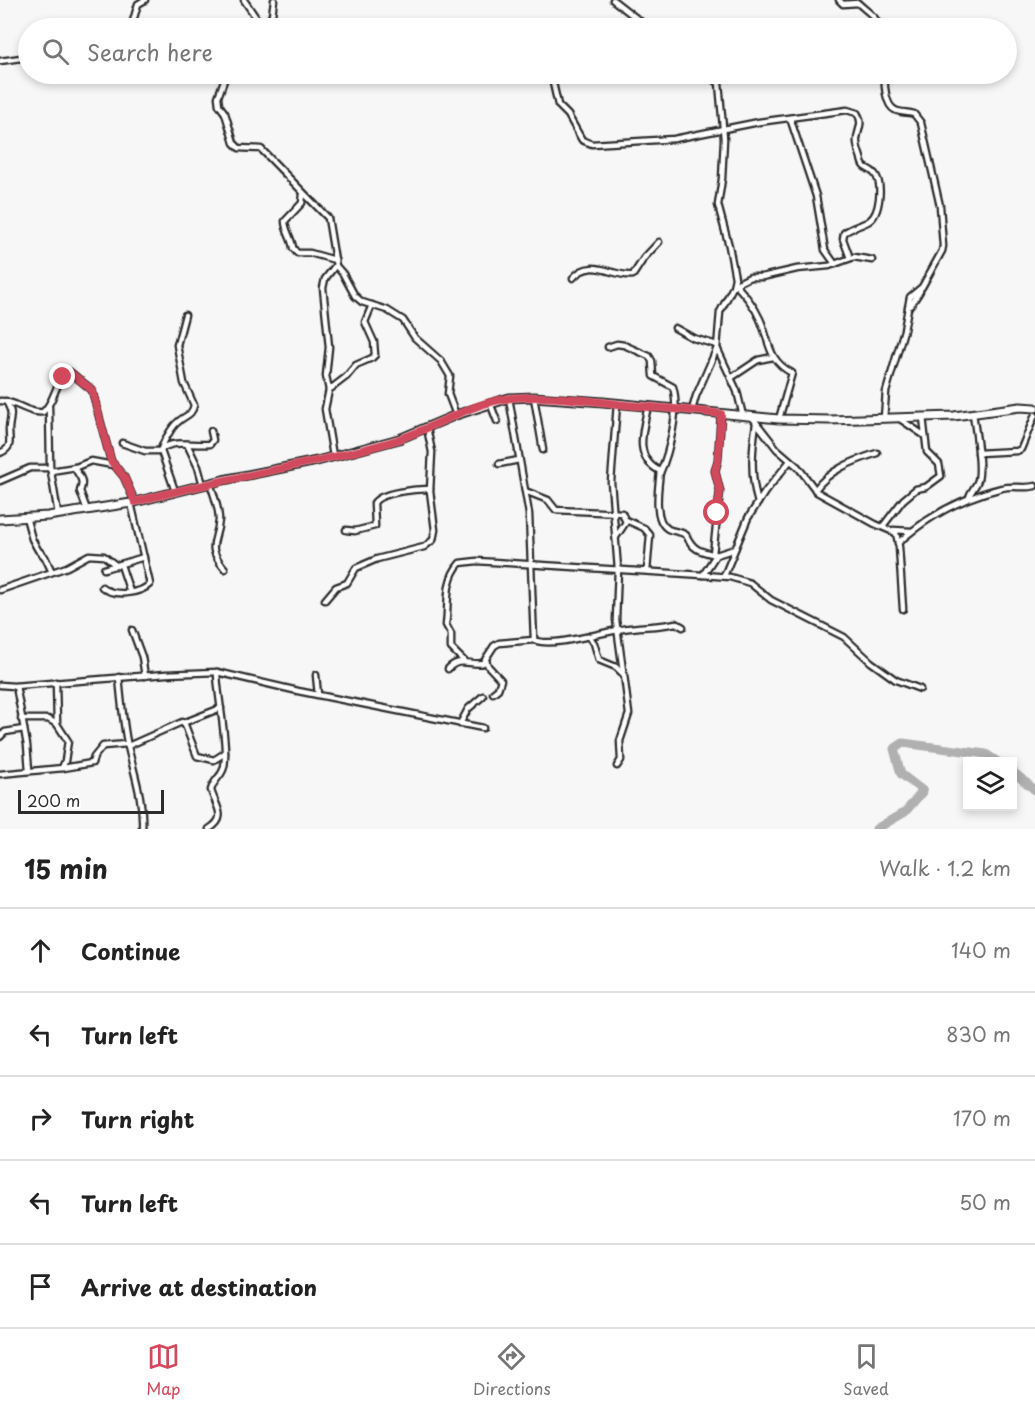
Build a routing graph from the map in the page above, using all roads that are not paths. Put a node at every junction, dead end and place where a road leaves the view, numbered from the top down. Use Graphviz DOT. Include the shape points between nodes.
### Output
graph roads {
  1 [pos="145,0"];
  2 [pos="244,0"];
  3 [pos="274,0"];
  4 [pos="614,0"];
  5 [pos="839,0"];
  6 [pos="134,18"];
  7 [pos="258,18"];
  8 [pos="270,18"];
  9 [pos="636,18"];
  10 [pos="875,18"];
  11 [pos="18,58"];
  12 [pos="0,61"];
  13 [pos="223,84"];
  14 [pos="553,84"];
  15 [pos="718,84"];
  16 [pos="884,84"];
  17 [pos="790,118"];
  18 [pos="723,130"];
  19 [pos="303,194"];
  20 [pos="659,242"];
  21 [pos="850,258"];
  22 [pos="872,260"];
  23 [pos="335,263"];
  24 [pos="835,264"];
  25 [pos="573,278"];
  26 [pos="735,285"];
  27 [pos="372,305"];
  28 [pos="185,315"];
  29 [pos="675,328"];
  30 [pos="717,346"];
  31 [pos="608,347"];
  32 [pos="773,357"];
  33 [pos="731,378"];
  34 [pos="329,390"];
  35 [pos="534,397"];
  36 [pos="509,398"];
  37 [pos="3,401"];
  38 [pos="490,403"];
  39 [pos="617,404"];
  40 [pos="49,405"];
  41 [pos="648,406"];
  42 [pos="675,408"];
  43 [pos="1035,408"];
  44 [pos="692,410"];
  45 [pos="973,413"];
  46 [pos="721,414"];
  47 [pos="456,415"];
  48 [pos="1035,415"];
  49 [pos="742,416"];
  50 [pos="923,417"];
  51 [pos="884,418"];
  52 [pos="898,418"];
  53 [pos="779,419"];
  54 [pos="754,420"];
  55 [pos="497,421"];
  56 [pos="427,428"];
  57 [pos="211,431"];
  58 [pos="925,436"];
  59 [pos="122,443"];
  60 [pos="186,444"];
  61 [pos="161,450"];
  62 [pos="543,450"];
  63 [pos="0,453"];
  64 [pos="877,453"];
  65 [pos="978,453"];
  66 [pos="333,456"];
  67 [pos="519,460"];
  68 [pos="790,461"];
  69 [pos="499,464"];
  70 [pos="113,465"];
  71 [pos="74,467"];
  72 [pos="51,470"];
  73 [pos="660,473"];
  74 [pos="0,481"];
  75 [pos="207,484"];
  76 [pos="1035,486"];
  77 [pos="430,489"];
  78 [pos="815,490"];
  79 [pos="175,491"];
  80 [pos="525,491"];
  81 [pos="969,497"];
  82 [pos="133,503"];
  83 [pos="758,503"];
  84 [pos="87,510"];
  85 [pos="615,512"];
  86 [pos="58,514"];
  87 [pos="27,517"];
  88 [pos="0,519"];
  89 [pos="626,520"];
  90 [pos="884,526"];
  91 [pos="346,530"];
  92 [pos="893,530"];
  93 [pos="911,531"];
  94 [pos="616,537"];
  95 [pos="898,543"];
  96 [pos="735,549"];
  97 [pos="714,554"];
  98 [pos="144,557"];
  99 [pos="119,566"];
  100 [pos="532,566"];
  101 [pos="104,569"];
  102 [pos="225,569"];
  103 [pos="618,569"];
  104 [pos="647,571"];
  105 [pos="52,572"];
  106 [pos="703,574"];
  107 [pos="724,576"];
  108 [pos="102,587"];
  109 [pos="0,590"];
  110 [pos="130,592"];
  111 [pos="325,600"];
  112 [pos="903,609"];
  113 [pos="683,627"];
  114 [pos="132,630"];
  115 [pos="617,630"];
  116 [pos="589,636"];
  117 [pos="534,640"];
  118 [pos="486,660"];
  119 [pos="465,661"];
  120 [pos="448,669"];
  121 [pos="622,671"];
  122 [pos="217,672"];
  123 [pos="316,675"];
  124 [pos="145,676"];
  125 [pos="119,677"];
  126 [pos="56,682"];
  127 [pos="0,685"];
  128 [pos="16,686"];
  129 [pos="920,689"];
  130 [pos="493,693"];
  131 [pos="318,695"];
  132 [pos="483,696"];
  133 [pos="221,708"];
  134 [pos="21,719"];
  135 [pos="183,723"];
  136 [pos="57,724"];
  137 [pos="460,724"];
  138 [pos="483,728"];
  139 [pos="24,729"];
  140 [pos="0,737"];
  141 [pos="128,745"];
  142 [pos="225,753"];
  143 [pos="617,766"];
  144 [pos="62,768"];
  145 [pos="29,770"];
  146 [pos="0,774"];
  147 [pos="142,829"];
  148 [pos="209,829"];
  1 -- 6 [label="street" via="138,4"];
  2 -- 7 [label="street"];
  3 -- 8 [label="street"];
  4 -- 9 [label="street"];
  5 -- 10 [label="street" via="843,4 858,3"];
  11 -- 12 [label="street"];
  13 -- 19 [label="street" via="219,105 234,143 239,148 261,149"];
  14 -- 18 [label="street" via="558,105 587,143 635,142"];
  15 -- 18 [label="street"];
  16 -- 51 [label="street" via="890,106 914,114 921,123 940,208 942,251 921,289 910,297 886,392"];
  17 -- 18 [label="street"];
  17 -- 21 [label="street" via="847,110 857,113 861,120 857,141 863,166 876,175 879,186 871,219 844,233"];
  17 -- 24 [label="street" via="816,196 825,250"];
  18 -- 26 [label="street" via="718,205"];
  19 -- 23 [label="street" via="328,218"];
  19 -- 23 [label="street" via="302,203 285,221 293,248 297,253 310,253"];
  20 -- 25 [label="street" via="633,275 589,268"];
  21 -- 22 [label="street"];
  21 -- 24 [label="street"];
  23 -- 27 [label="street" via="355,296"];
  23 -- 34 [label="street" via="323,288"];
  24 -- 26 [label="street" via="750,277"];
  26 -- 30 [label="street" via="720,312"];
  26 -- 32 [label="street" via="758,315"];
  27 -- 34 [label="street" via="366,322 375,355 356,365"];
  27 -- 47 [label="street" via="403,320 415,338 441,362 450,376 448,394"];
  28 -- 61 [label="street" via="177,345 184,383 194,405 191,414 175,425"];
  29 -- 30 [label="street"];
  30 -- 33 [label="street"];
  30 -- 44 [label="street"];
  31 -- 42 [label="street" via="624,345 649,356 653,376 673,387"];
  32 -- 33 [label="street" via="758,360"];
  32 -- 53 [label="street" via="792,374"];
  33 -- 49 [label="street"];
  34 -- 66 [label="street" via="325,409"];
  35 -- 36 [label="street"];
  35 -- 39 [label="street"];
  35 -- 62 [label="street"];
  36 -- 38 [label="street"];
  36 -- 67 [label="street"];
  37 -- 40 [label="street" via="35,412 43,412"];
  37 -- 63 [label="street" via="12,415 11,443"];
  38 -- 47 [label="street"];
  38 -- 55 [label="street"];
  39 -- 41 [label="street"];
  39 -- 85 [label="street" via="612,466"];
  40 -- 70 [label="street" via="54,390 68,372 89,386"];
  40 -- 72 [label="street"];
  41 -- 42 [label="street"];
  41 -- 73 [label="street" via="642,448 652,468"];
  42 -- 44 [label="street"];
  42 -- 73 [label="street"];
  43 -- 45 [label="street"];
  44 -- 46 [label="street"];
  45 -- 50 [label="street"];
  45 -- 65 [label="street"];
  46 -- 49 [label="street"];
  46 -- 97 [label="street" via="715,471 720,491"];
  47 -- 56 [label="street"];
  48 -- 65 [label="street" via="1021,449"];
  49 -- 54 [label="street"];
  50 -- 52 [label="street"];
  50 -- 58 [label="street"];
  51 -- 52 [label="street"];
  51 -- 53 [label="street"];
  52 -- 58 [label="street"];
  53 -- 54 [label="street"];
  54 -- 68 [label="street"];
  54 -- 83 [label="street" via="753,486"];
  56 -- 66 [label="street"];
  56 -- 77 [label="street" via="432,452"];
  57 -- 60 [label="street" via="210,444"];
  58 -- 90 [label="street" via="928,454 939,464 941,476 903,500"];
  59 -- 61 [label="street" via="145,451"];
  60 -- 61 [label="street" via="170,443"];
  60 -- 75 [label="street"];
  61 -- 79 [label="street"];
  64 -- 78 [label="street" via="826,476"];
  65 -- 81 [label="street" via="978,479"];
  66 -- 75 [label="street"];
  67 -- 69 [label="street"];
  67 -- 80 [label="street"];
  68 -- 78 [label="street"];
  68 -- 83 [label="street"];
  70 -- 71 [label="street" via="91,461"];
  70 -- 82 [label="street" via="124,477"];
  71 -- 72 [label="street"];
  71 -- 84 [label="street" via="82,478 80,493"];
  72 -- 74 [label="street" via="30,468"];
  72 -- 86 [label="street"];
  73 -- 97 [label="street" via="657,501 663,524 686,535 695,549"];
  75 -- 79 [label="street"];
  75 -- 102 [label="street" via="219,517 213,545 217,560"];
  76 -- 81 [label="street" via="1002,488"];
  77 -- 91 [label="street" via="379,498 374,503 375,526"];
  77 -- 111 [label="street" via="433,540 424,547 356,568 347,582 336,587"];
  78 -- 90 [label="street"];
  79 -- 82 [label="street"];
  80 -- 85 [label="street" via="548,500 556,510"];
  80 -- 100 [label="street"];
  81 -- 93 [label="street"];
  82 -- 84 [label="street"];
  82 -- 98 [label="street"];
  83 -- 96 [label="street"];
  84 -- 86 [label="street"];
  85 -- 89 [label="street" via="624,514"];
  85 -- 94 [label="street"];
  86 -- 87 [label="street"];
  87 -- 88 [label="street"];
  87 -- 105 [label="street" via="32,539"];
  89 -- 94 [label="street"];
  89 -- 104 [label="street" via="650,535"];
  90 -- 92 [label="street"];
  92 -- 93 [label="street"];
  92 -- 95 [label="street"];
  93 -- 95 [label="street"];
  94 -- 103 [label="street"];
  95 -- 112 [label="street"];
  96 -- 97 [label="street"];
  96 -- 107 [label="street"];
  97 -- 106 [label="street"];
  98 -- 99 [label="street"];
  98 -- 110 [label="street" via="150,584"];
  99 -- 101 [label="street"];
  99 -- 105 [label="street" via="96,554"];
  99 -- 110 [label="street"];
  100 -- 103 [label="street"];
  100 -- 117 [label="street"];
  100 -- 119 [label="street" via="465,562 454,570 448,588 446,625 451,648"];
  103 -- 104 [label="street"];
  103 -- 115 [label="street"];
  104 -- 106 [label="street"];
  105 -- 109 [label="street"];
  106 -- 107 [label="street"];
  107 -- 129 [label="street" via="750,583 771,600 824,625 896,680"];
  108 -- 110 [label="street" via="114,593"];
  113 -- 115 [label="street" via="676,623"];
  114 -- 124 [label="street"];
  115 -- 116 [label="street"];
  115 -- 121 [label="street"];
  116 -- 117 [label="street"];
  116 -- 121 [label="street" via="599,660"];
  117 -- 118 [label="street" via="499,643"];
  118 -- 119 [label="street" via="478,664"];
  118 -- 130 [label="street" via="501,680"];
  119 -- 120 [label="street"];
  121 -- 143 [label="street" via="629,714"];
  122 -- 124 [label="street"];
  122 -- 131 [label="street"];
  122 -- 133 [label="street"];
  123 -- 131 [label="street"];
  124 -- 125 [label="street"];
  125 -- 126 [label="street"];
  125 -- 141 [label="street"];
  126 -- 128 [label="street"];
  126 -- 136 [label="street"];
  127 -- 128 [label="street"];
  128 -- 134 [label="street"];
  131 -- 137 [label="street"];
  132 -- 137 [label="street" via="468,709"];
  133 -- 135 [label="street"];
  133 -- 142 [label="street"];
  134 -- 136 [label="street" via="48,719"];
  134 -- 139 [label="street"];
  135 -- 141 [label="street"];
  135 -- 142 [label="street" via="196,755 214,760"];
  136 -- 144 [label="street" via="68,741"];
  137 -- 138 [label="street"];
  139 -- 140 [label="street" via="5,732"];
  139 -- 145 [label="street"];
  141 -- 144 [label="street" via="103,746 92,763"];
  141 -- 147 [label="street"];
  142 -- 148 [label="street" via="223,772 214,780 212,790 219,819"];
  144 -- 145 [label="street"];
  145 -- 146 [label="street"];
}
